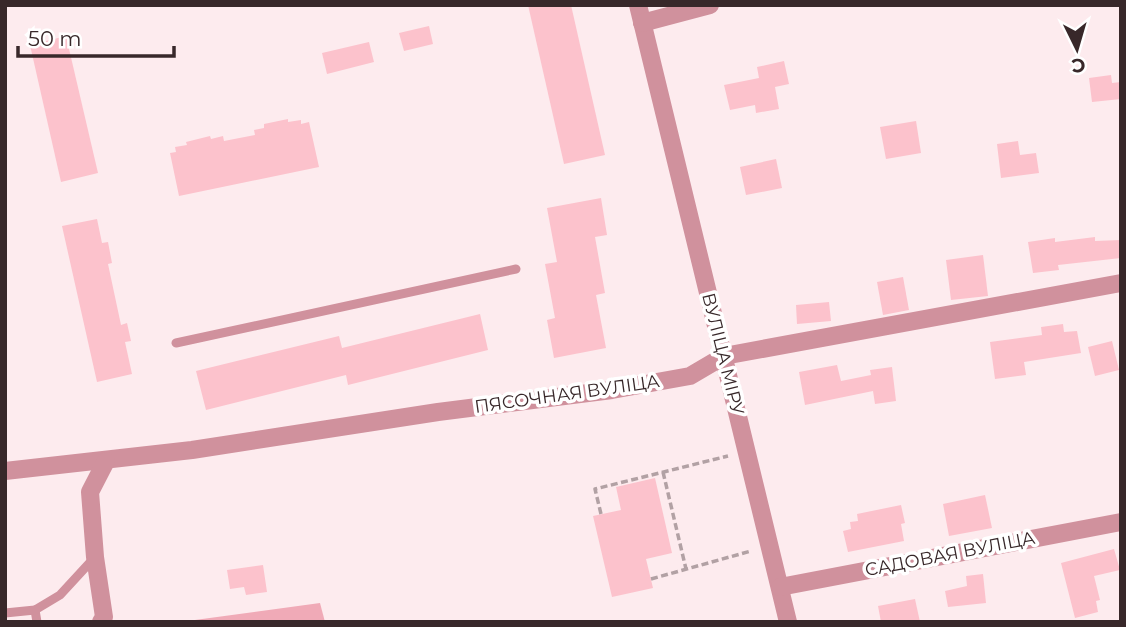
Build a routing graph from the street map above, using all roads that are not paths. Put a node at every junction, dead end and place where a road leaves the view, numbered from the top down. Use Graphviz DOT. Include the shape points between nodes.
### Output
graph roads {
  1 [pos="710,5"];
  2 [pos="640,14"];
  3 [pos="516,269"];
  4 [pos="1121,283"];
  5 [pos="176,343"];
  6 [pos="724,356"];
  7 [pos="106,461"];
  8 [pos="5,471"];
  9 [pos="1121,522"];
  10 [pos="95,557"];
  11 [pos="780,587"];
  12 [pos="35,610"];
  13 [pos="5,613"];
  14 [pos="37,622"];
  15 [pos="101,622"];
  16 [pos="788,622"];
  1 -- 2 [label="street"];
  2 -- 6 [label="street, ВУЛІЦА МІРУ"];
  3 -- 5 [label="lane"];
  4 -- 6 [label="street, ПЯСОЧНАЯ ВУЛІЦА"];
  6 -- 7 [label="street, ПЯСОЧНАЯ ВУЛІЦА" via="690,376 612,390"];
  6 -- 11 [label="street, ВУЛІЦА МІРУ"];
  7 -- 8 [label="street, ПЯСОЧНАЯ ВУЛІЦА"];
  7 -- 10 [label="street" via="90,492"];
  9 -- 11 [label="street, САДОВАЯ ВУЛІЦА"];
  10 -- 12 [label="lane" via="61,595"];
  10 -- 15 [label="street"];
  11 -- 16 [label="street, ВУЛІЦА МІРУ"];
  12 -- 13 [label="lane"];
  12 -- 14 [label="lane"];
}
